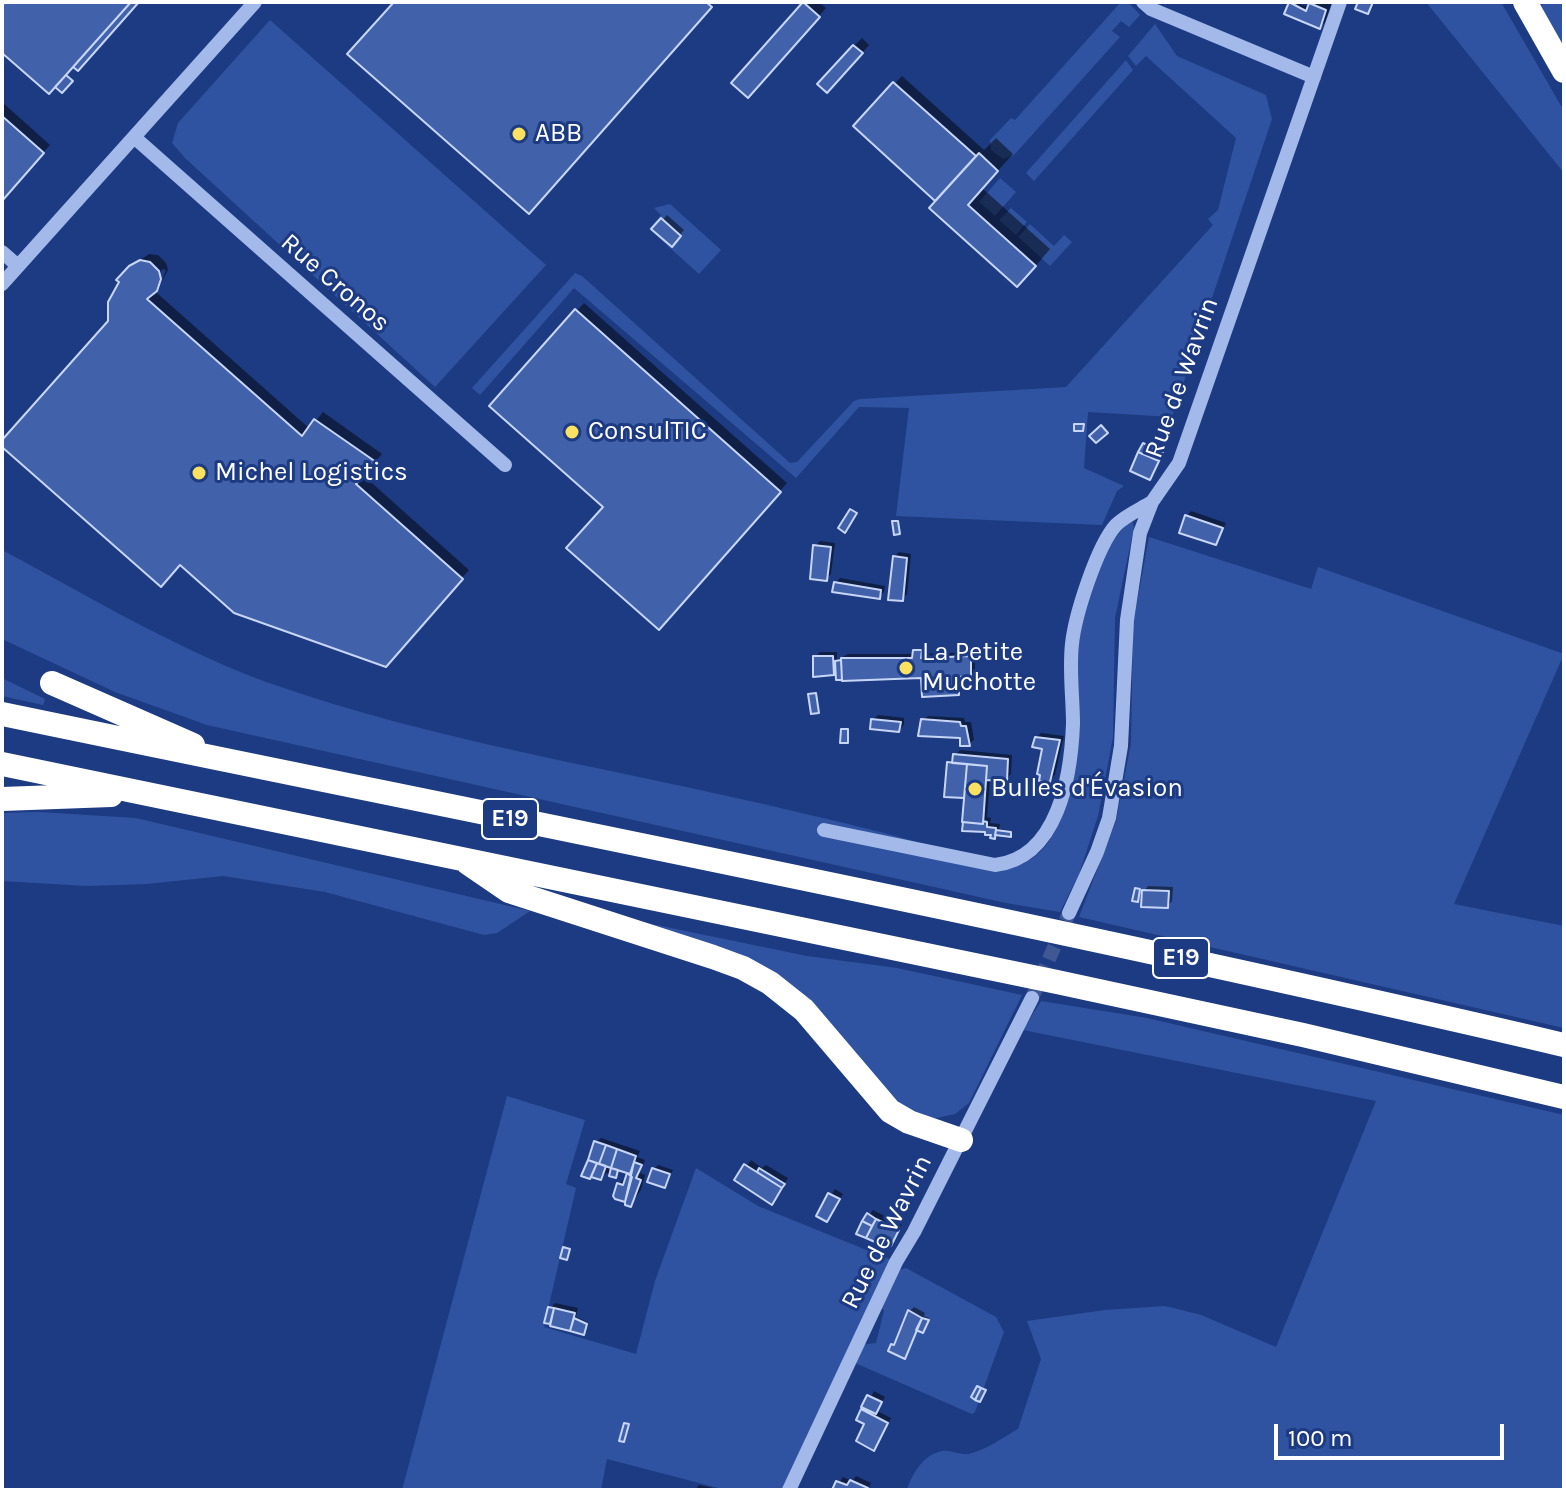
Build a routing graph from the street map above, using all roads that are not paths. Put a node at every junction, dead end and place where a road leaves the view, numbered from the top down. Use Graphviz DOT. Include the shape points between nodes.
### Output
graph roads {
  1 [pos="255,2"];
  2 [pos="1143,2"];
  3 [pos="1340,2"];
  4 [pos="1525,2"];
  5 [pos="1564,71"];
  6 [pos="1314,77"];
  7 [pos="134,137"];
  8 [pos="2,252"];
  9 [pos="18,266"];
  10 [pos="2,284"];
  11 [pos="505,465"];
  12 [pos="1152,502"];
  13 [pos="52,683"];
  14 [pos="2,714"];
  15 [pos="224,760"];
  16 [pos="2,764"];
  17 [pos="146,793"];
  18 [pos="2,799"];
  19 [pos="824,830"];
  20 [pos="459,858"];
  21 [pos="1069,913"];
  22 [pos="1032,998"];
  23 [pos="1564,1045"];
  24 [pos="1564,1097"];
  25 [pos="961,1140"];
  26 [pos="789,1490"];
  1 -- 7 [label="street"];
  2 -- 6 [label="street"];
  3 -- 6 [label="street, Rue de Wavrin"];
  4 -- 5 [label="highway"];
  6 -- 12 [label="street, Rue de Wavrin" via="1179,463"];
  7 -- 9 [label="street"];
  7 -- 11 [label="street, Rue Cronos"];
  8 -- 9 [label="street"];
  9 -- 10 [label="street"];
  12 -- 19 [label="street" via="1115,526 1094,566 1072,641 1073,727 1066,778 1040,844 1017,860 995,865"];
  12 -- 21 [label="street, Rue de Wavrin" via="1140,533 1127,620 1121,746 1109,818"];
  13 -- 15 [label="highway"];
  14 -- 15 [label="highway, E19"];
  15 -- 23 [label="highway, E19" via="1086,937"];
  16 -- 17 [label="highway, E19"];
  17 -- 18 [label="highway"];
  17 -- 20 [label="highway, E19"];
  20 -- 24 [label="highway, E19" via="1303,1035"];
  20 -- 25 [label="highway" via="509,891 743,968 804,1010 890,1111"];
  22 -- 25 [label="street, Rue de Wavrin"];
  25 -- 26 [label="street, Rue de Wavrin" via="896,1262"];
}
